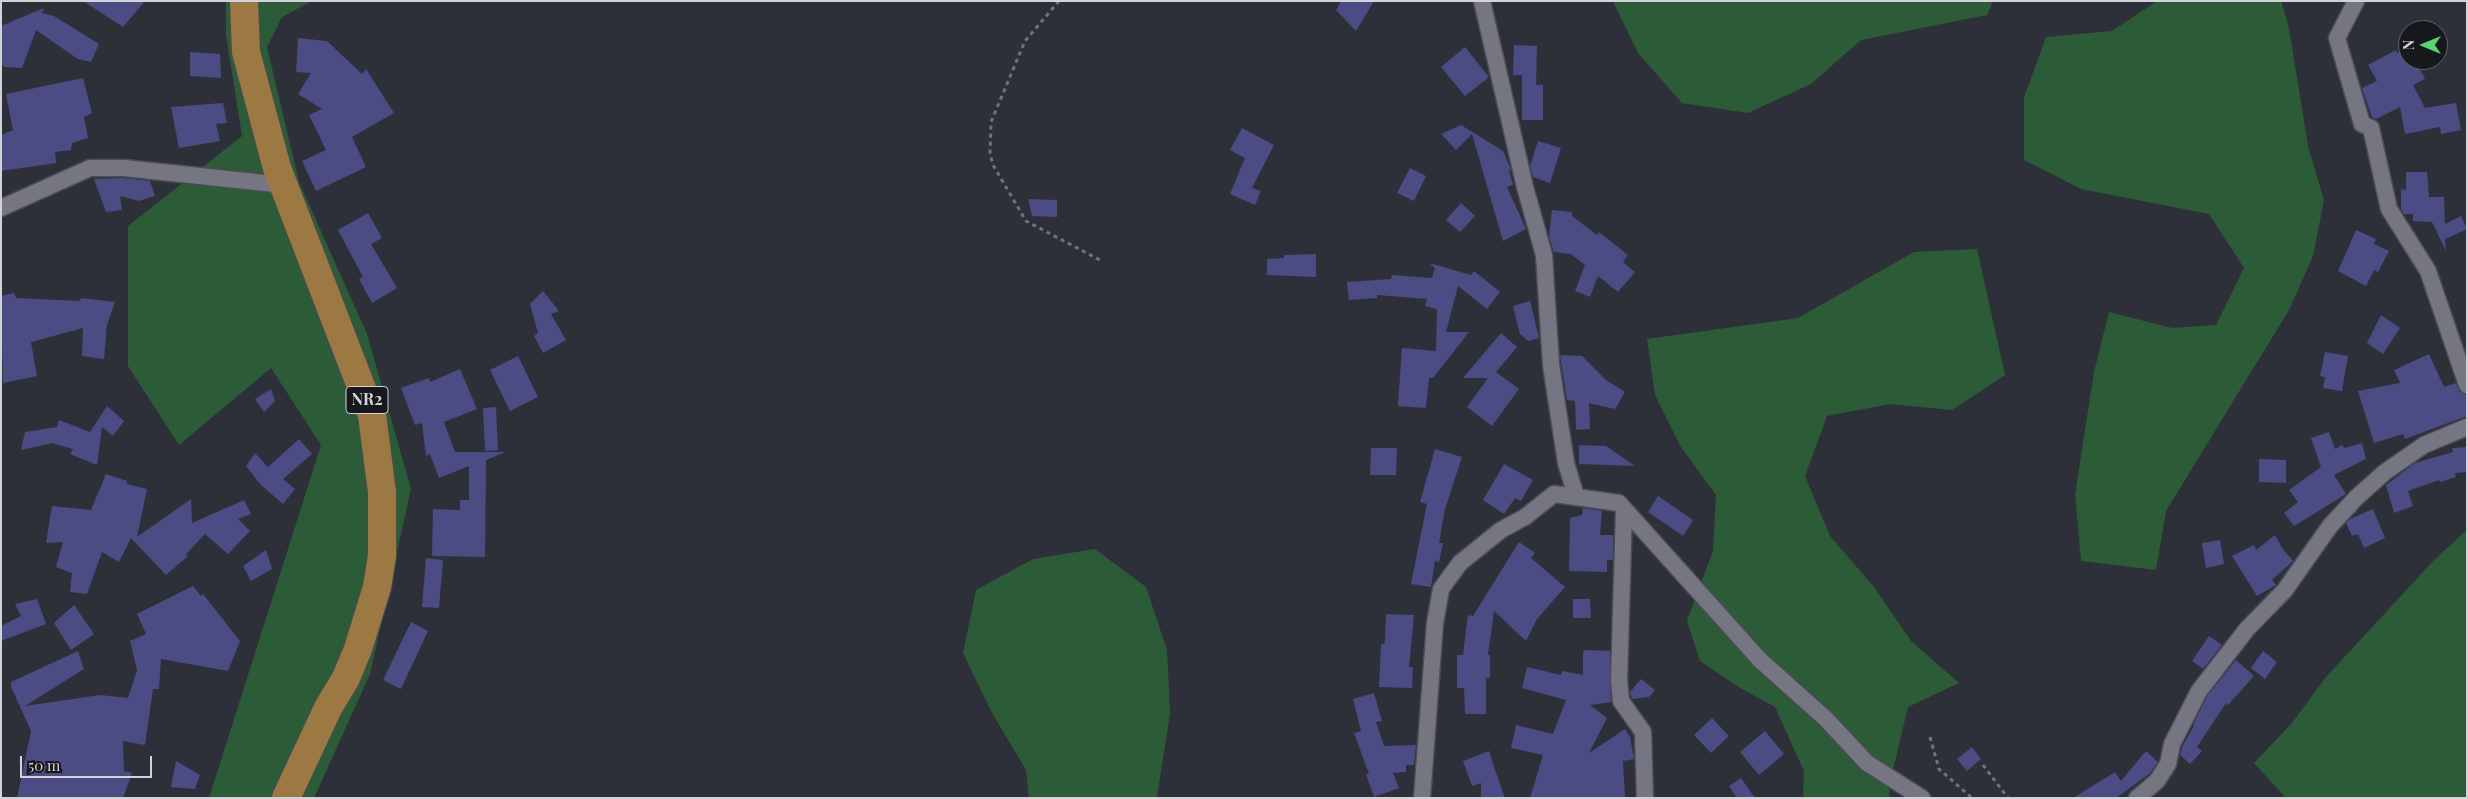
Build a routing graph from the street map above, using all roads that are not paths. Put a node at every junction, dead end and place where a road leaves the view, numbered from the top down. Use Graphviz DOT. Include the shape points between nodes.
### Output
graph roads {
  1 [pos="244,1"];
  2 [pos="1482,1"];
  3 [pos="2356,1"];
  4 [pos="284,185"];
  5 [pos="1,208"];
  6 [pos="2467,384"];
  7 [pos="2467,427"];
  8 [pos="1576,496"];
  9 [pos="1624,510"];
  10 [pos="286,798"];
  11 [pos="1422,798"];
  12 [pos="1644,798"];
  13 [pos="1922,798"];
  14 [pos="2137,798"];
  1 -- 4 [label="highway, NR2" via="246,52"];
  2 -- 8 [label="street" via="1525,187 1544,254 1551,365 1566,463"];
  3 -- 6 [label="street" via="2337,38 2362,124 2371,128 2390,210 2428,271"];
  4 -- 5 [label="street" via="124,168 90,168"];
  4 -- 10 [label="highway, NR2" via="372,415 384,538 377,587 358,649"];
  7 -- 14 [label="street" via="2424,445 2384,472 2330,526 2285,590 2247,629 2199,691 2172,744 2168,764 2157,781"];
  8 -- 9 [label="street" via="1619,503"];
  8 -- 11 [label="street" via="1554,494 1500,530 1460,563 1441,589 1435,623"];
  9 -- 12 [label="street" via="1618,680 1621,701 1642,732"];
  9 -- 13 [label="street" via="1760,660 1826,719 1867,763"];
}
